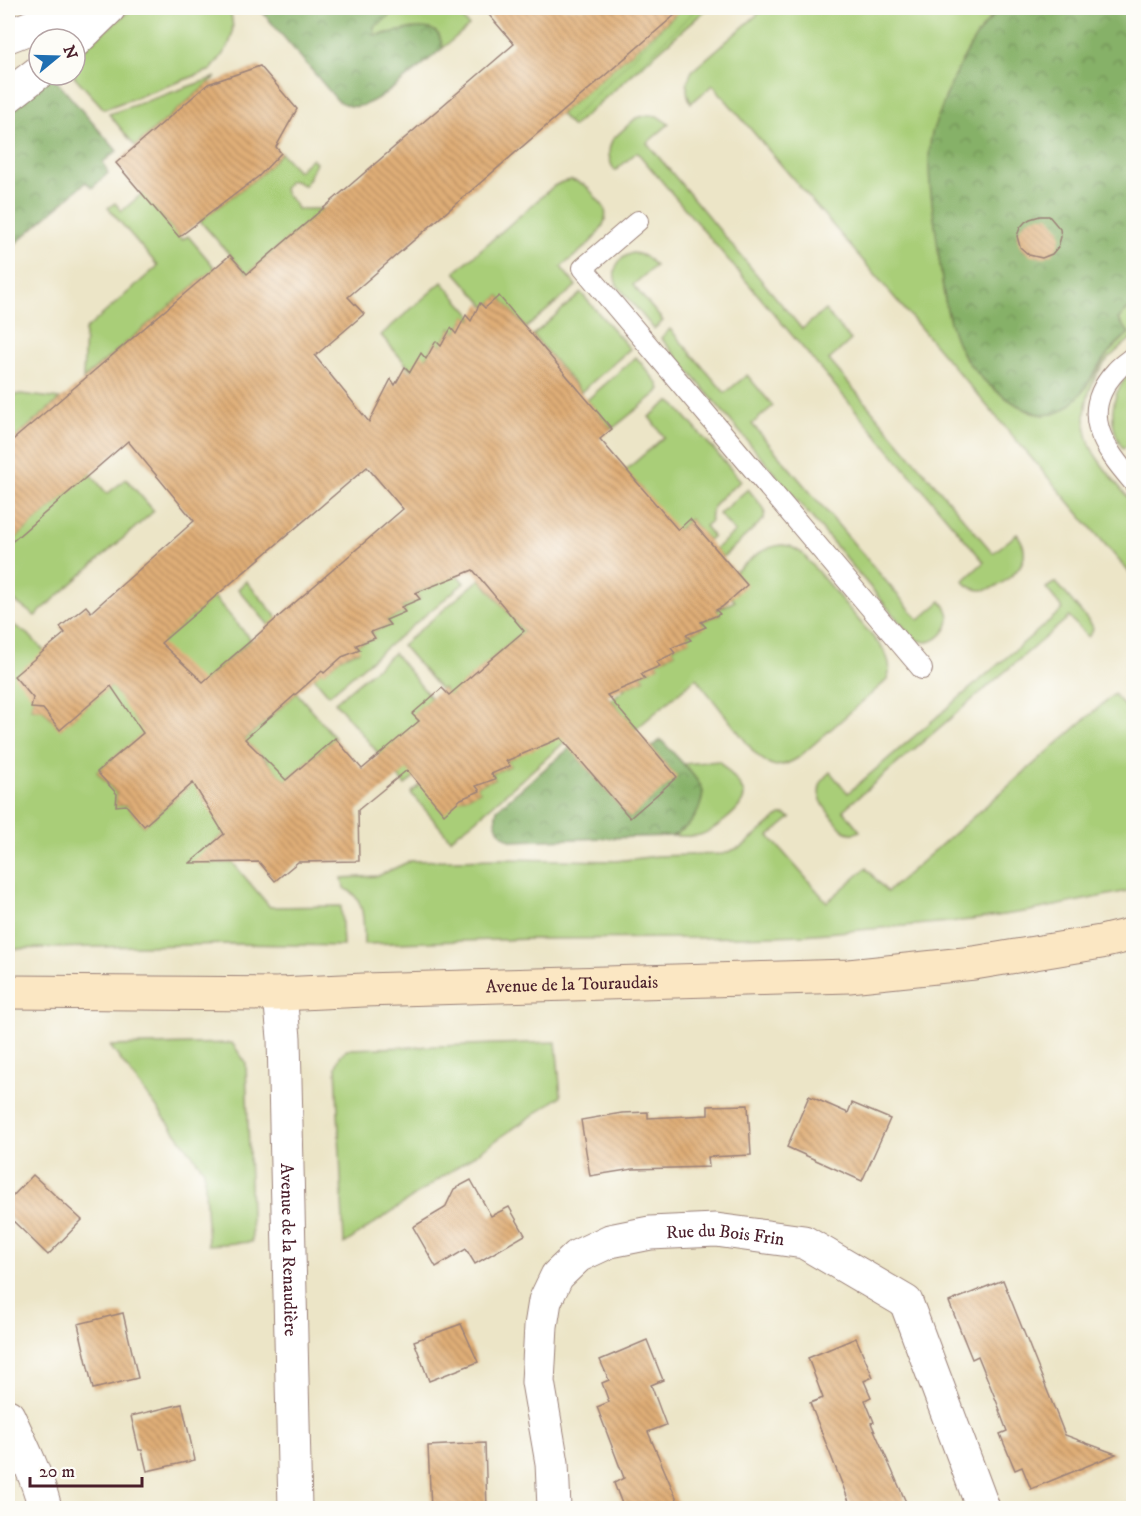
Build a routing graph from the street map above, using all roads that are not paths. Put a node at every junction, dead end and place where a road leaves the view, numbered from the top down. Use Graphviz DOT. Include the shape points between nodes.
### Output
graph roads {
  1 [pos="80,8"];
  2 [pos="109,8"];
  3 [pos="87,29"];
  4 [pos="8,36"];
  5 [pos="27,81"];
  6 [pos="8,96"];
  7 [pos="638,221"];
  8 [pos="1134,356"];
  9 [pos="1134,483"];
  10 [pos="922,669"];
  11 [pos="1134,934"];
  12 [pos="8,992"];
  13 [pos="280,994"];
  14 [pos="8,1416"];
  15 [pos="45,1509"];
  16 [pos="295,1509"];
  17 [pos="554,1509"];
  18 [pos="982,1509"];
  1 -- 4 [label="street"];
  2 -- 3 [label="street"];
  5 -- 6 [label="street"];
  7 -- 10 [label="lane" via="584,268"];
  8 -- 9 [label="lane" via="1106,384 1097,412 1103,443"];
  11 -- 13 [label="main road, Avenue de la Touraudais" via="974,963 849,975"];
  12 -- 13 [label="main road, Avenue de la Touraudais"];
  13 -- 16 [label="street, Avenue de la Renaudière"];
  14 -- 15 [label="street" via="40,1488"];
  17 -- 18 [label="street, Rue du Bois Frin" via="552,1463 538,1382 545,1301 557,1276 578,1256 610,1240 650,1233 716,1230 804,1242 906,1302"];
}
